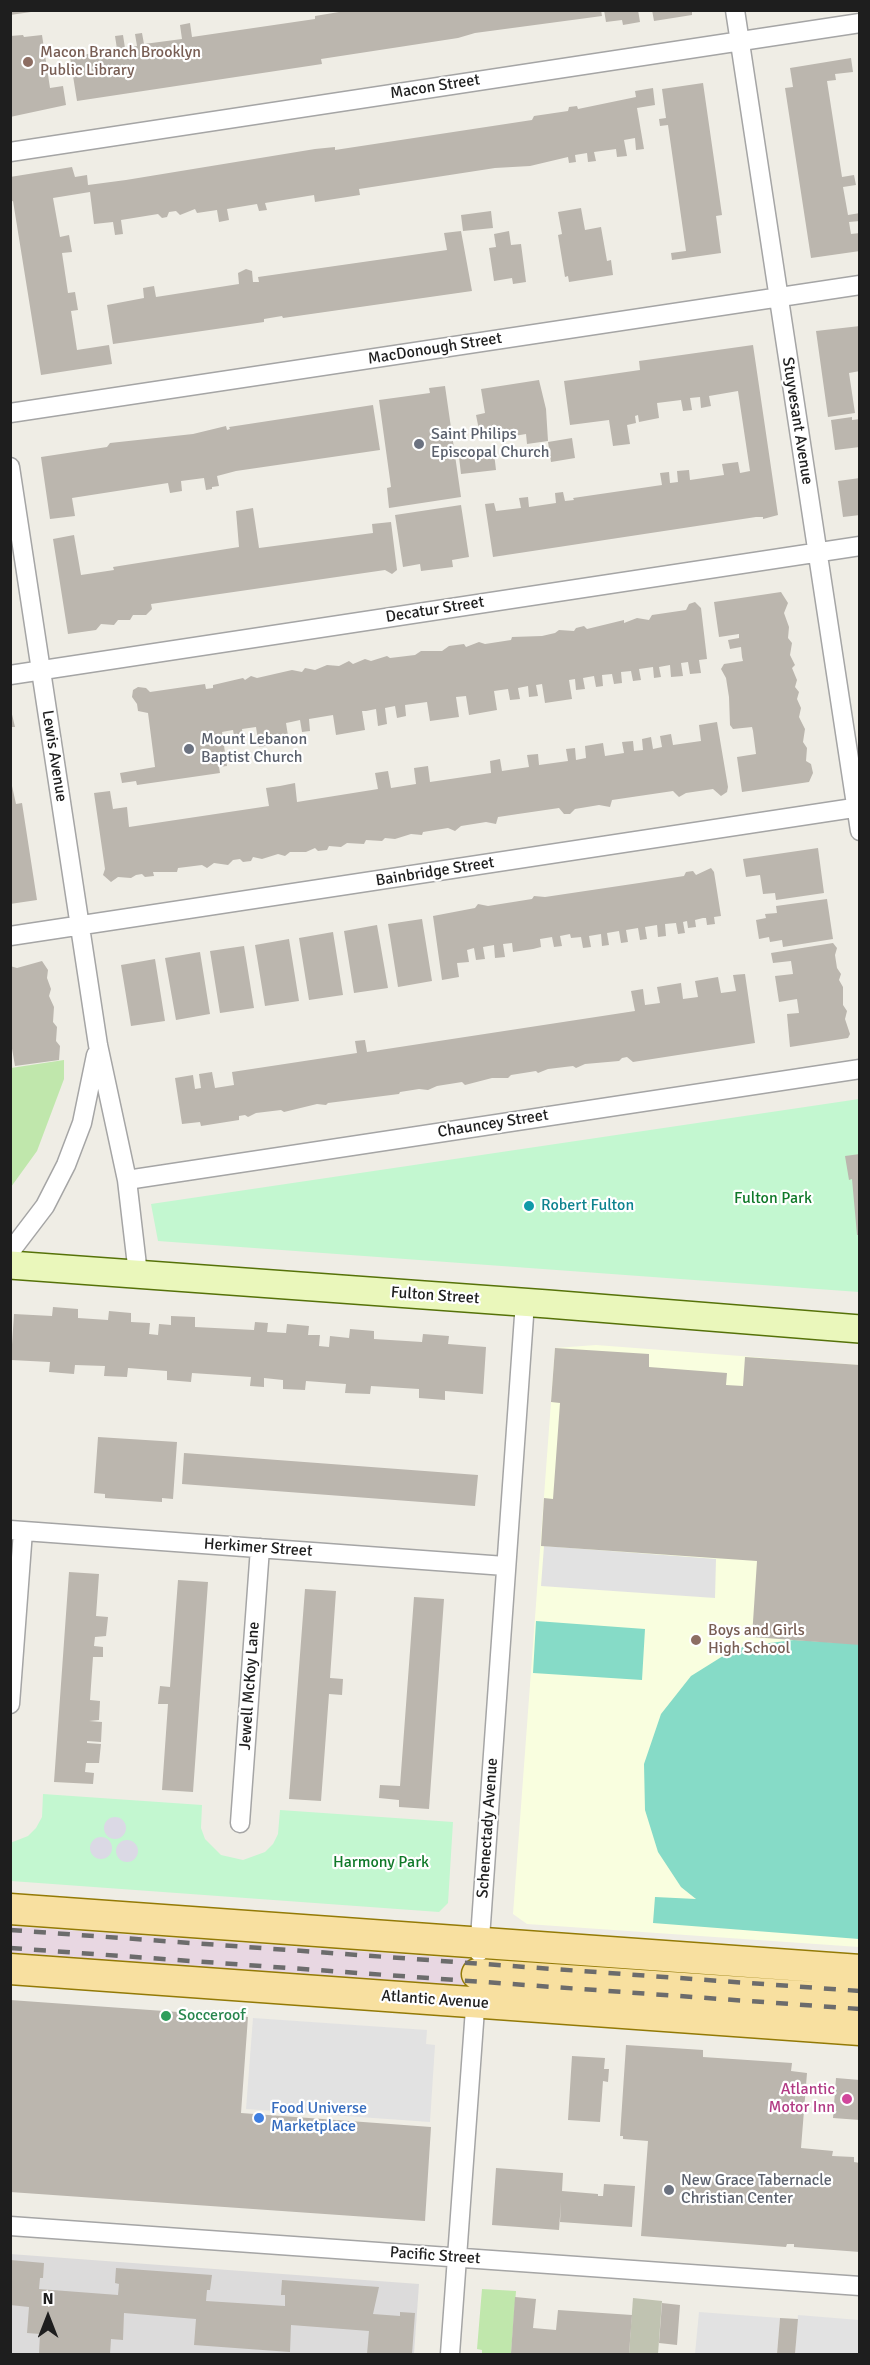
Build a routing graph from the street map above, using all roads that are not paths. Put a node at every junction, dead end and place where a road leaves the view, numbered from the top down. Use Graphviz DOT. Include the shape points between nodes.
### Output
graph roads {
  1 [pos="735,10"];
  2 [pos="860,23"];
  3 [pos="740,42"];
  4 [pos="10,152"];
  5 [pos="860,285"];
  6 [pos="778,297"];
  7 [pos="10,413"];
  8 [pos="10,467"];
  9 [pos="860,546"];
  10 [pos="817,553"];
  11 [pos="41,670"];
  12 [pos="10,675"];
  13 [pos="858,807"];
  14 [pos="860,831"];
  15 [pos="80,925"];
  16 [pos="10,936"];
  17 [pos="98,1045"];
  18 [pos="860,1069"];
  19 [pos="127,1180"];
  20 [pos="10,1252"];
  21 [pos="10,1265"];
  22 [pos="138,1274"];
  23 [pos="525,1302"];
  24 [pos="860,1329"];
  25 [pos="17,1531"];
  26 [pos="260,1548"];
  27 [pos="506,1566"];
  28 [pos="10,1704"];
  29 [pos="240,1823"];
  30 [pos="10,1909"];
  31 [pos="479,1942"];
  32 [pos="10,1969"];
  33 [pos="860,1970"];
  34 [pos="669,1987"];
  35 [pos="476,1988"];
  36 [pos="860,2000"];
  37 [pos="589,2011"];
  38 [pos="860,2030"];
  39 [pos="10,2226"];
  40 [pos="457,2258"];
  41 [pos="860,2286"];
  42 [pos="450,2355"];
  1 -- 3 [label="street, Stuyvesant Avenue"];
  2 -- 3 [label="street, Macon Street"];
  3 -- 4 [label="street, Macon Street"];
  3 -- 6 [label="street, Stuyvesant Avenue"];
  5 -- 6 [label="street, MacDonough Street"];
  6 -- 7 [label="street, MacDonough Street"];
  6 -- 10 [label="street, Stuyvesant Avenue"];
  8 -- 11 [label="street, Lewis Avenue"];
  9 -- 10 [label="street, Decatur Street"];
  10 -- 11 [label="street, Decatur Street"];
  10 -- 13 [label="street, Stuyvesant Avenue"];
  11 -- 12 [label="street, Decatur Street"];
  11 -- 15 [label="street, Lewis Avenue"];
  13 -- 14 [label="street, Stuyvesant Avenue"];
  13 -- 15 [label="street, Bainbridge Street"];
  15 -- 16 [label="street, Bainbridge Street"];
  15 -- 17 [label="street, Lewis Avenue"];
  17 -- 19 [label="street, Lewis Avenue"];
  17 -- 20 [label="street, Lewis Avenue" via="82,1123 66,1166 45,1206"];
  18 -- 19 [label="street, Chauncey Street"];
  19 -- 22 [label="street, Lewis Avenue"];
  21 -- 22 [label="main road, Fulton Street"];
  22 -- 23 [label="main road, Fulton Street"];
  23 -- 24 [label="main road, Fulton Street"];
  23 -- 27 [label="street, Schenectady Avenue"];
  25 -- 26 [label="street, Herkimer Street"];
  25 -- 28 [label="street"];
  26 -- 27 [label="street, Herkimer Street"];
  26 -- 29 [label="street, Jewell McKoy Lane"];
  27 -- 31 [label="street, Schenectady Avenue"];
  30 -- 31 [label="main road"];
  31 -- 33 [label="main road"];
  31 -- 35 [label="street, Schenectady Avenue"];
  32 -- 35 [label="main road, Atlantic Avenue"];
  34 -- 35 [label="main road"];
  34 -- 36 [label="main road"];
  34 -- 37 [label="main road"];
  35 -- 37 [label="main road, Atlantic Avenue"];
  35 -- 40 [label="street, Schenectady Avenue"];
  37 -- 38 [label="main road, Atlantic Avenue"];
  39 -- 40 [label="street, Pacific Street"];
  40 -- 41 [label="street, Pacific Street"];
  40 -- 42 [label="street, Schenectady Avenue"];
}
